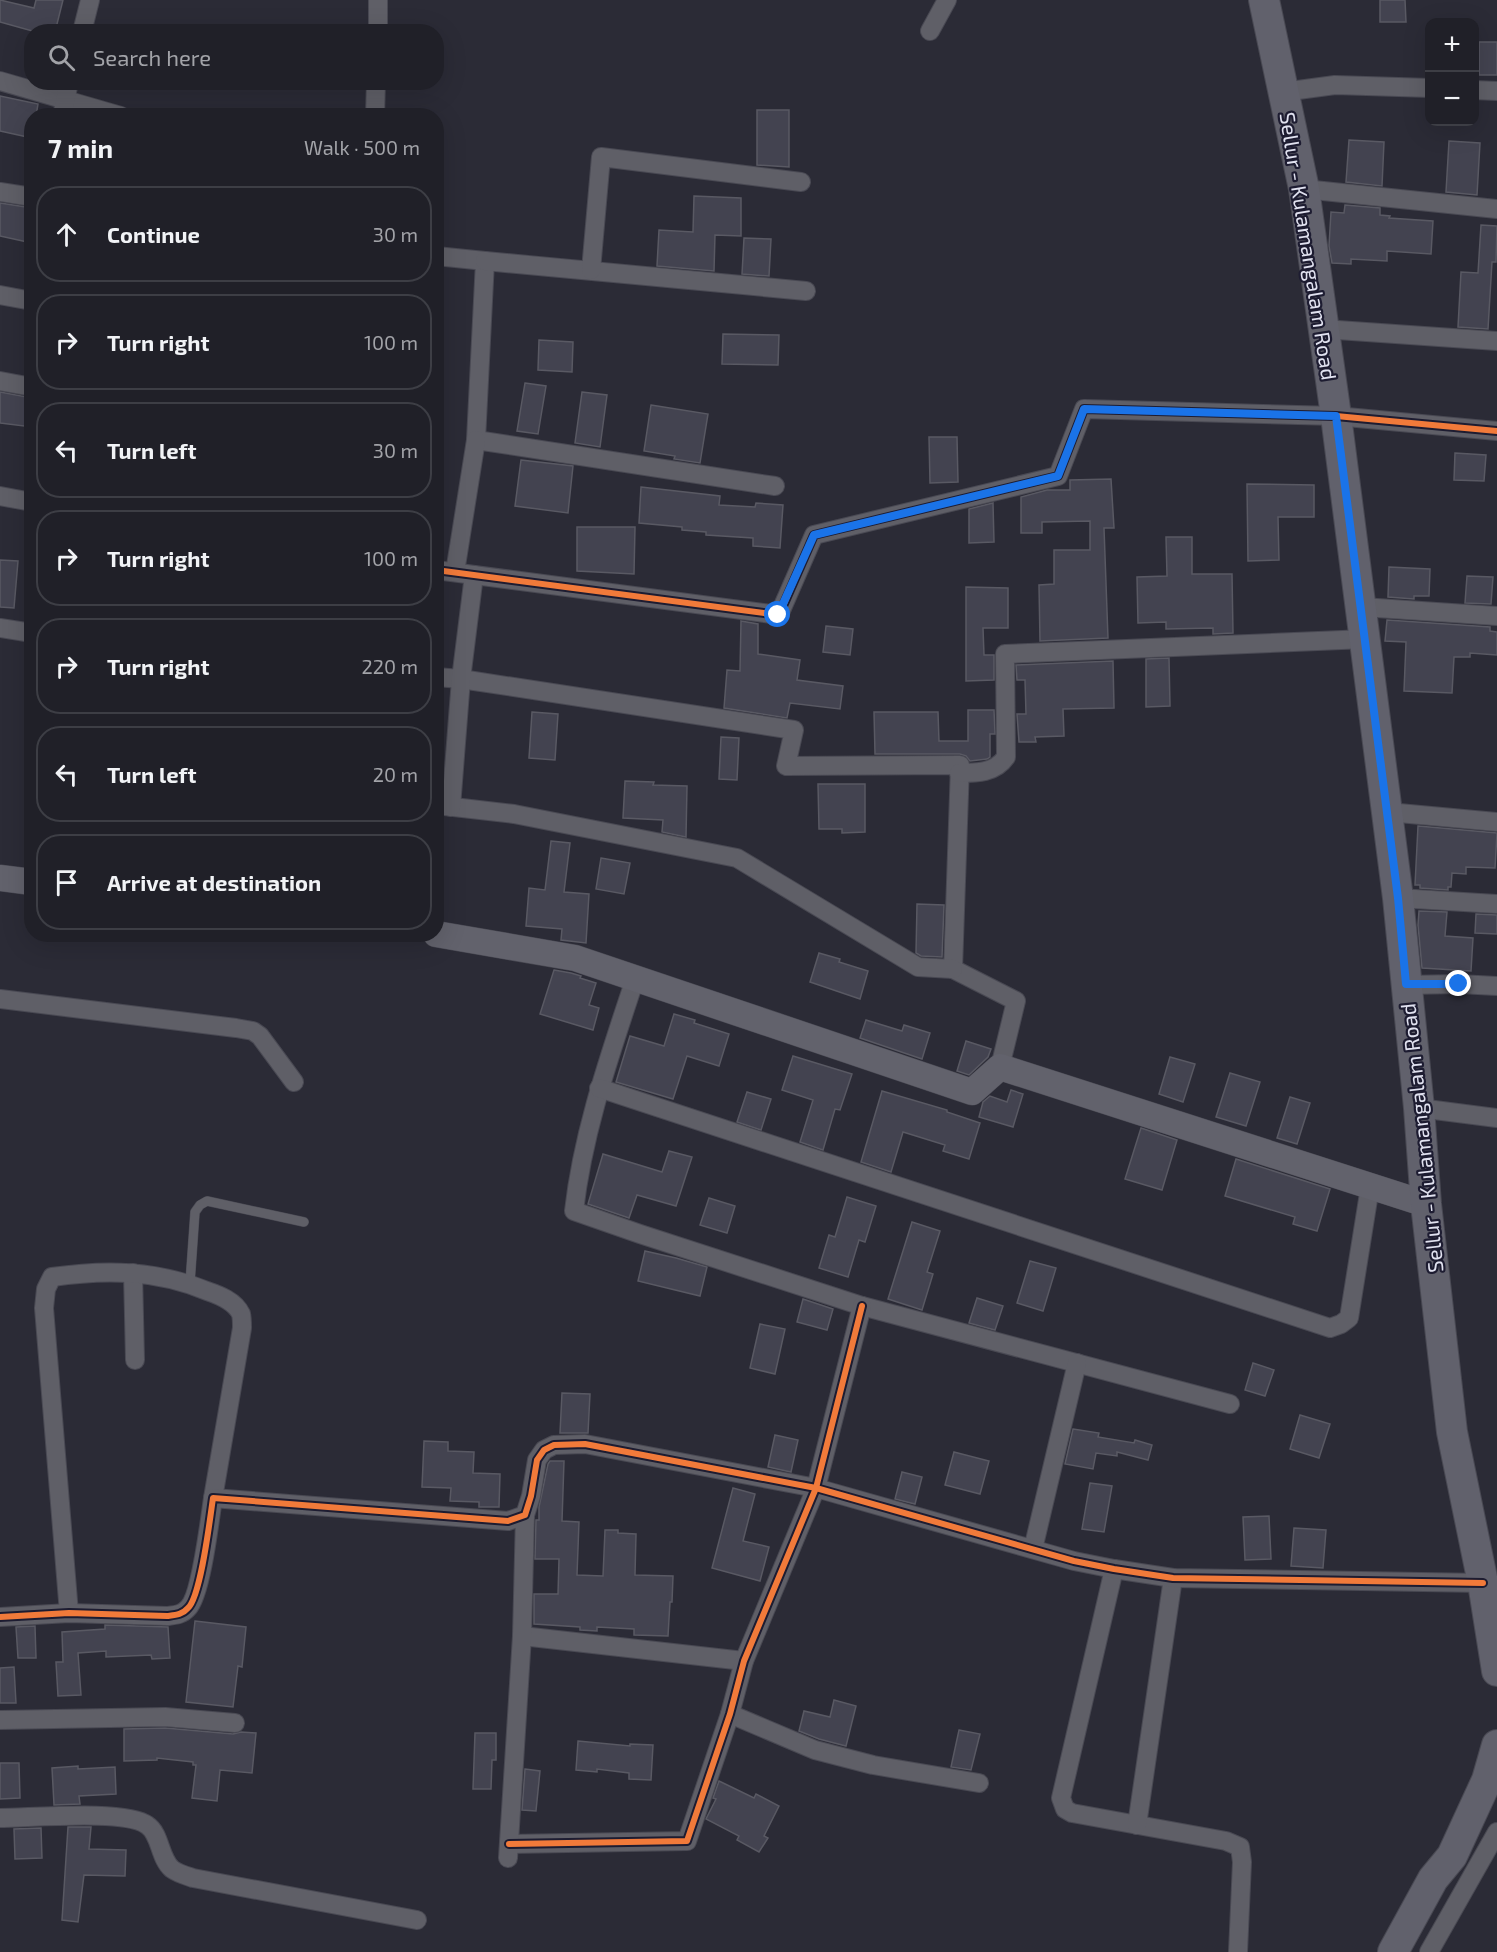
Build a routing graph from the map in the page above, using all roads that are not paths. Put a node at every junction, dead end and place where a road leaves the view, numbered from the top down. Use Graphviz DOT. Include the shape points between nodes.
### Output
graph roads {
  1 [pos="90,0"];
  2 [pos="378,0"];
  3 [pos="947,0"];
  4 [pos="1264,0"];
  5 [pos="84,24"];
  6 [pos="378,24"];
  7 [pos="930,31"];
  8 [pos="0,81"];
  9 [pos="24,88"];
  10 [pos="1425,88"];
  11 [pos="32,90"];
  12 [pos="376,90"];
  13 [pos="1479,90"];
  14 [pos="1497,91"];
  15 [pos="1283,92"];
  16 [pos="65,99"];
  17 [pos="95,108"];
  18 [pos="375,108"];
  19 [pos="801,182"];
  20 [pos="1304,189"];
  21 [pos="0,192"];
  22 [pos="24,196"];
  23 [pos="1497,209"];
  24 [pos="444,257"];
  25 [pos="485,261"];
  26 [pos="591,270"];
  27 [pos="806,291"];
  28 [pos="0,295"];
  29 [pos="24,300"];
  30 [pos="1323,329"];
  31 [pos="1497,341"];
  32 [pos="0,381"];
  33 [pos="24,386"];
  34 [pos="1336,416"];
  35 [pos="1497,431"];
  36 [pos="476,440"];
  37 [pos="775,486"];
  38 [pos="0,496"];
  39 [pos="24,500"];
  40 [pos="444,571"];
  41 [pos="455,572"];
  42 [pos="474,575"];
  43 [pos="1362,607"];
  44 [pos="1497,616"];
  45 [pos="0,628"];
  46 [pos="24,632"];
  47 [pos="1366,639"];
  48 [pos="444,678"];
  49 [pos="461,679"];
  50 [pos="959,773"];
  51 [pos="444,806"];
  52 [pos="1388,812"];
  53 [pos="1497,822"];
  54 [pos="0,878"];
  55 [pos="24,881"];
  56 [pos="1398,898"];
  57 [pos="1497,904"];
  58 [pos="444,935"];
  59 [pos="953,969"];
  60 [pos="635,979"];
  61 [pos="1406,984"];
  62 [pos="1497,986"];
  63 [pos="0,999"];
  64 [pos="1000,1067"];
  65 [pos="294,1082"];
  66 [pos="599,1088"];
  67 [pos="1419,1108"];
  68 [pos="1497,1118"];
  69 [pos="1370,1187"];
  70 [pos="1426,1204"];
  71 [pos="303,1222"];
  72 [pos="133,1273"];
  73 [pos="190,1283"];
  74 [pos="862,1305"];
  75 [pos="135,1360"];
  76 [pos="1077,1363"];
  77 [pos="1230,1404"];
  78 [pos="816,1488"];
  79 [pos="213,1498"];
  80 [pos="525,1515"];
  81 [pos="1033,1549"];
  82 [pos="1113,1569"];
  83 [pos="1173,1578"];
  84 [pos="1483,1583"];
  85 [pos="69,1613"];
  86 [pos="0,1617"];
  87 [pos="522,1636"];
  88 [pos="744,1661"];
  89 [pos="1497,1671"];
  90 [pos="730,1714"];
  91 [pos="0,1720"];
  92 [pos="235,1723"];
  93 [pos="1497,1745"];
  94 [pos="979,1783"];
  95 [pos="0,1818"];
  96 [pos="1137,1825"];
  97 [pos="1497,1832"];
  98 [pos="1452,1856"];
  99 [pos="417,1920"];
  100 [pos="1238,1952"];
  101 [pos="1393,1952"];
  102 [pos="1412,1952"];
  103 [pos="1429,1952"];
  1 -- 5 [label="street"];
  2 -- 6 [label="street"];
  3 -- 7 [label="street"];
  4 -- 15 [label="main road, Sellur - Kulamangalam Road"];
  8 -- 9 [label="street"];
  10 -- 15 [label="street" via="1335,85"];
  11 -- 16 [label="street"];
  12 -- 18 [label="street"];
  13 -- 14 [label="street"];
  15 -- 20 [label="main road, Sellur - Kulamangalam Road"];
  16 -- 17 [label="street"];
  19 -- 26 [label="street" via="601,157"];
  20 -- 23 [label="street"];
  20 -- 30 [label="main road, Sellur - Kulamangalam Road"];
  21 -- 22 [label="street"];
  24 -- 25 [label="street"];
  25 -- 26 [label="street"];
  25 -- 36 [label="street"];
  26 -- 27 [label="street"];
  28 -- 29 [label="street"];
  30 -- 31 [label="street"];
  30 -- 34 [label="main road, Sellur - Kulamangalam Road"];
  32 -- 33 [label="street"];
  34 -- 35 [label="street"];
  34 -- 42 [label="street" via="1084,409 1058,476 814,535 778,615"];
  34 -- 43 [label="main road, Sellur - Kulamangalam Road"];
  36 -- 37 [label="street"];
  36 -- 41 [label="street"];
  38 -- 39 [label="street"];
  40 -- 41 [label="street"];
  41 -- 42 [label="street"];
  42 -- 49 [label="street"];
  43 -- 44 [label="street"];
  43 -- 47 [label="main road, Sellur - Kulamangalam Road"];
  45 -- 46 [label="street"];
  47 -- 50 [label="street" via="1005,654 1006,757 1000,765 981,773"];
  47 -- 52 [label="main road, Sellur - Kulamangalam Road"];
  48 -- 49 [label="street"];
  49 -- 50 [label="street" via="794,730 786,766 960,765"];
  49 -- 51 [label="street"];
  50 -- 59 [label="street"];
  51 -- 59 [label="street" via="514,814 736,858 918,967"];
  52 -- 53 [label="street"];
  52 -- 56 [label="main road, Sellur - Kulamangalam Road"];
  54 -- 55 [label="street"];
  56 -- 57 [label="street"];
  56 -- 61 [label="main road, Sellur - Kulamangalam Road"];
  58 -- 60 [label="street" via="575,958"];
  59 -- 64 [label="street" via="1017,1001"];
  60 -- 64 [label="street" via="972,1092"];
  60 -- 66 [label="street"];
  61 -- 62 [label="street"];
  61 -- 67 [label="main road, Sellur - Kulamangalam Road"];
  63 -- 65 [label="street" via="253,1031"];
  64 -- 69 [label="street"];
  66 -- 69 [label="street" via="1330,1328 1349,1318"];
  66 -- 74 [label="street" via="574,1211"];
  67 -- 68 [label="street"];
  67 -- 70 [label="main road, Sellur - Kulamangalam Road"];
  69 -- 70 [label="street"];
  70 -- 84 [label="main road, Sellur - Kulamangalam Road" via="1452,1432"];
  71 -- 73 [label="lane" via="207,1201 195,1212"];
  72 -- 73 [label="street"];
  72 -- 75 [label="street"];
  72 -- 85 [label="street" via="86,1272 52,1277 46,1289 44,1308"];
  73 -- 79 [label="street" via="227,1299 240,1313 242,1328"];
  74 -- 76 [label="street"];
  74 -- 78 [label="street"];
  76 -- 77 [label="street"];
  76 -- 81 [label="street"];
  78 -- 80 [label="street" via="585,1444 554,1445 537,1460"];
  78 -- 81 [label="street"];
  78 -- 88 [label="street"];
  79 -- 80 [label="street" via="508,1521"];
  79 -- 85 [label="street" via="191,1607 182,1614 167,1616"];
  80 -- 87 [label="street"];
  81 -- 82 [label="street"];
  82 -- 83 [label="street"];
  82 -- 96 [label="street" via="1061,1798 1065,1809 1072,1813"];
  83 -- 84 [label="street"];
  83 -- 96 [label="street"];
  84 -- 89 [label="main road, Sellur - Kulamangalam Road"];
  85 -- 86 [label="street"];
  87 -- 88 [label="street"];
  87 -- 90 [label="street" via="508,1851 687,1841"];
  88 -- 90 [label="street"];
  90 -- 94 [label="street" via="815,1750 873,1765"];
  91 -- 92 [label="street" via="165,1717"];
  93 -- 98 [label="main road" via="1487,1780"];
  95 -- 99 [label="street" via="135,1819 149,1826 172,1870 193,1878"];
  96 -- 100 [label="street" via="1240,1847"];
  97 -- 103 [label="street"];
  98 -- 101 [label="main road" via="1433,1879"];
  98 -- 102 [label="main road" via="1447,1893"];
}
